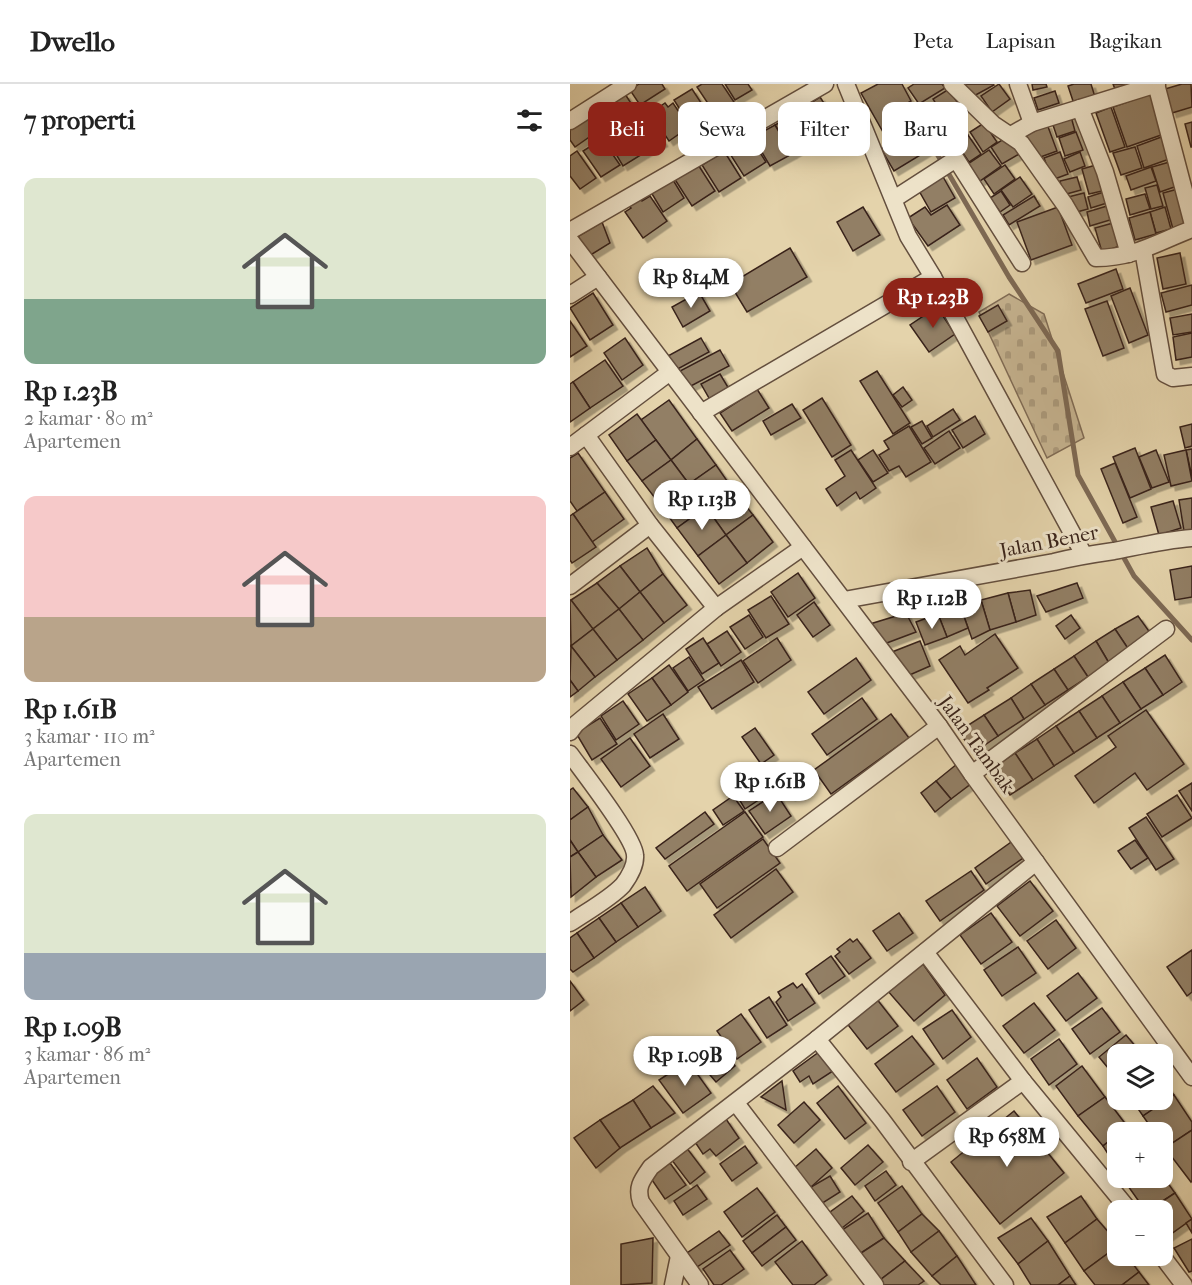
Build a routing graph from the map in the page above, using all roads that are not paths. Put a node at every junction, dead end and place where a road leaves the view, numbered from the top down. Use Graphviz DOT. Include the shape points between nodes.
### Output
graph roads {
  1 [pos="628,84"];
  2 [pos="825,84"];
  3 [pos="846,84"];
  4 [pos="952,84"];
  5 [pos="1018,84"];
  6 [pos="1080,108"];
  7 [pos="570,121"];
  8 [pos="1032,123"];
  9 [pos="1011,135"];
  10 [pos="894,199"];
  11 [pos="1192,222"];
  12 [pos="1192,229"];
  13 [pos="570,231"];
  14 [pos="570,240"];
  15 [pos="1136,252"];
  16 [pos="1022,263"];
  17 [pos="598,276"];
  18 [pos="933,277"];
  19 [pos="570,295"];
  20 [pos="670,372"];
  21 [pos="1192,376"];
  22 [pos="701,413"];
  23 [pos="586,435"];
  24 [pos="570,447"];
  25 [pos="650,525"];
  26 [pos="1192,538"];
  27 [pos="803,547"];
  28 [pos="1084,555"];
  29 [pos="570,585"];
  30 [pos="844,600"];
  31 [pos="716,608"];
  32 [pos="1166,629"];
  33 [pos="939,726"];
  34 [pos="570,732"];
  35 [pos="570,754"];
  36 [pos="972,774"];
  37 [pos="777,848"];
  38 [pos="1036,862"];
  39 [pos="570,923"];
  40 [pos="925,952"];
  41 [pos="816,1039"];
  42 [pos="1192,1077"];
  43 [pos="1023,1081"];
  44 [pos="736,1103"];
  45 [pos="911,1162"];
  46 [pos="1121,1200"];
  47 [pos="679,1256"];
  48 [pos="1170,1266"];
  49 [pos="998,1283"];
  50 [pos="673,1285"];
  51 [pos="700,1285"];
  52 [pos="875,1285"];
  53 [pos="1184,1285"];
  1 -- 7 [label="street"];
  2 -- 13 [label="street"];
  3 -- 10 [label="street"];
  4 -- 9 [label="street" via="993,124"];
  5 -- 8 [label="street"];
  6 -- 8 [label="street"];
  6 -- 11 [label="street" via="1156,84"];
  6 -- 15 [label="street"];
  8 -- 9 [label="street"];
  9 -- 15 [label="street" via="1053,188 1096,258"];
  10 -- 16 [label="street" via="956,159"];
  10 -- 18 [label="street" via="909,236"];
  12 -- 15 [label="street"];
  14 -- 17 [label="street, Jalan Tambak"];
  15 -- 21 [label="street" via="1165,374 1173,378"];
  17 -- 19 [label="street"];
  17 -- 20 [label="street, Jalan Tambak"];
  18 -- 22 [label="street"];
  18 -- 28 [label="street"];
  20 -- 22 [label="street, Jalan Tambak"];
  20 -- 23 [label="street"];
  22 -- 27 [label="street, Jalan Tambak"];
  23 -- 24 [label="street"];
  23 -- 25 [label="street"];
  25 -- 29 [label="street"];
  25 -- 31 [label="street"];
  26 -- 28 [label="street, Jalan Bener"];
  27 -- 30 [label="street, Jalan Tambak"];
  27 -- 31 [label="street"];
  28 -- 30 [label="street, Jalan Bener"];
  30 -- 33 [label="street, Jalan Tambak"];
  31 -- 34 [label="street"];
  32 -- 36 [label="street"];
  33 -- 36 [label="street, Jalan Tambak"];
  33 -- 37 [label="street"];
  35 -- 39 [label="street" via="623,829 635,855 633,867 621,886"];
  36 -- 38 [label="street, Jalan Tambak"];
  38 -- 40 [label="street"];
  38 -- 42 [label="street, Jalan Tambak"];
  40 -- 41 [label="street"];
  40 -- 43 [label="street"];
  41 -- 44 [label="street"];
  41 -- 45 [label="street"];
  43 -- 45 [label="street"];
  43 -- 46 [label="street"];
  44 -- 47 [label="street" via="651,1167 640,1183 642,1202"];
  44 -- 52 [label="street"];
  45 -- 49 [label="street"];
  47 -- 50 [label="street"];
  47 -- 51 [label="street"];
  48 -- 53 [label="street"];
}
